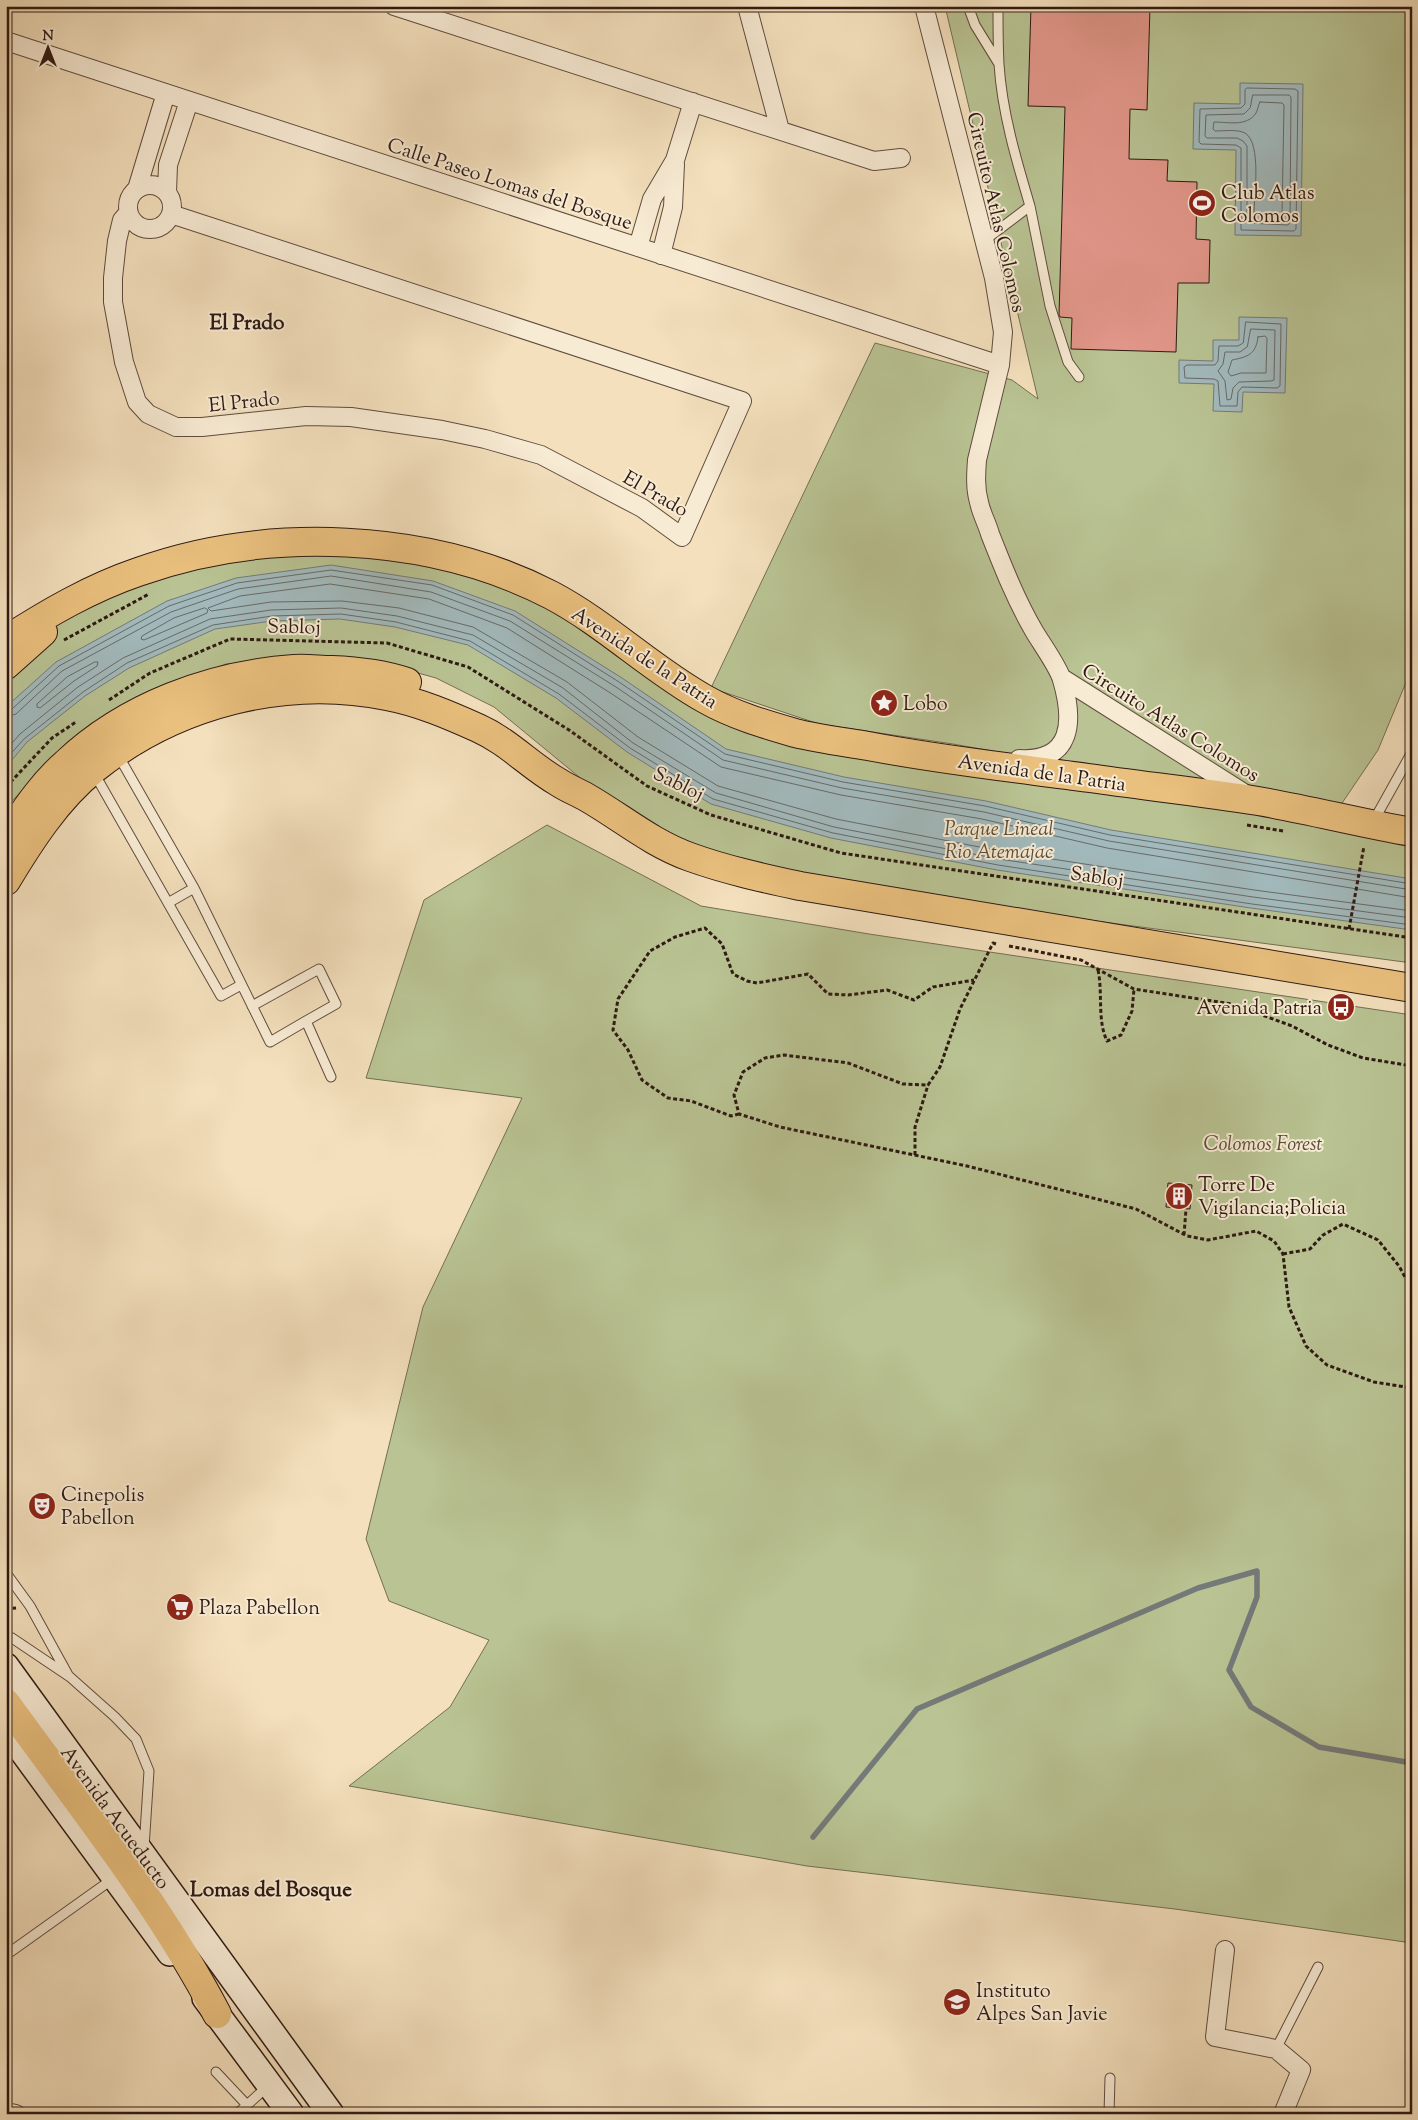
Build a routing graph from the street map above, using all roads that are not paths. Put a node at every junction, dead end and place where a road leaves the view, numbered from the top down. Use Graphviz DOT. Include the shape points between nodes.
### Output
graph roads {
  1 [pos="394,6"];
  2 [pos="747,6"];
  3 [pos="924,6"];
  4 [pos="968,6"];
  5 [pos="998,6"];
  6 [pos="6,41"];
  7 [pos="999,64"];
  8 [pos="166,93"];
  9 [pos="189,101"];
  10 [pos="693,102"];
  11 [pos="780,130"];
  12 [pos="901,158"];
  13 [pos="675,160"];
  14 [pos="137,188"];
  15 [pos="167,193"];
  16 [pos="1030,206"];
  17 [pos="128,213"];
  18 [pos="171,214"];
  19 [pos="985,240"];
  20 [pos="638,247"];
  21 [pos="661,255"];
  22 [pos="1000,365"];
  23 [pos="1079,377"];
  24 [pos="94,590"];
  25 [pos="6,640"];
  26 [pos="6,665"];
  27 [pos="1062,678"];
  28 [pos="1412,752"];
  29 [pos="117,753"];
  30 [pos="910,754"];
  31 [pos="92,770"];
  32 [pos="587,797"];
  33 [pos="1257,801"];
  34 [pos="1412,832"];
  35 [pos="1368,835"];
  36 [pos="6,838"];
  37 [pos="6,881"];
  38 [pos="194,888"];
  39 [pos="168,903"];
  40 [pos="241,985"];
  41 [pos="1412,988"];
  42 [pos="252,1006"];
  43 [pos="306,1020"];
  44 [pos="331,1077"];
  45 [pos="6,1573"];
  46 [pos="6,1637"];
  47 [pos="6,1666"];
  48 [pos="70,1677"];
  49 [pos="6,1703"];
  50 [pos="6,1729"];
  51 [pos="144,1856"];
  52 [pos="114,1878"];
  53 [pos="1225,1950"];
  54 [pos="6,1955"];
  55 [pos="1318,1967"];
  56 [pos="217,2014"];
  57 [pos="1276,2049"];
  58 [pos="216,2072"];
  59 [pos="1110,2078"];
  60 [pos="270,2084"];
  61 [pos="247,2105"];
  62 [pos="6,2112"];
  63 [pos="16,2114"];
  64 [pos="237,2114"];
  65 [pos="291,2114"];
  66 [pos="331,2114"];
  67 [pos="1109,2114"];
  68 [pos="1284,2114"];
  1 -- 10 [label="street"];
  2 -- 11 [label="street"];
  3 -- 19 [label="street, Circuito Atlas Colomos"];
  4 -- 7 [label="lane" via="975,25"];
  5 -- 7 [label="lane"];
  6 -- 8 [label="street, Calle Paseo Lomas del Bosque"];
  7 -- 16 [label="lane" via="1010,136"];
  8 -- 9 [label="street, Calle Paseo Lomas del Bosque"];
  8 -- 14 [label="street"];
  9 -- 15 [label="street" via="168,165"];
  9 -- 20 [label="street, Calle Paseo Lomas del Bosque"];
  10 -- 11 [label="street"];
  10 -- 13 [label="street"];
  11 -- 12 [label="street" via="874,161"];
  13 -- 20 [label="street" via="652,199"];
  13 -- 21 [label="street" via="673,207"];
  14 -- 15 [label="street" via="153,185"];
  14 -- 17 [label="street" via="129,200"];
  15 -- 18 [label="street" via="172,203"];
  16 -- 19 [label="lane"];
  16 -- 23 [label="lane" via="1050,306 1068,362"];
  17 -- 18 [label="street" via="134,224 149,230 161,227"];
  17 -- 18 [label="street, El Prado" via="122,220 117,241 114,302 124,362 137,402 148,414 176,427 306,416 351,417 485,439 541,456 642,508 682,537 742,401"];
  19 -- 22 [label="street, Circuito Atlas Colomos" via="1003,332"];
  20 -- 21 [label="street, Calle Paseo Lomas del Bosque"];
  21 -- 22 [label="street, Calle Paseo Lomas del Bosque"];
  22 -- 27 [label="street, Circuito Atlas Colomos" via="977,460 979,502 1022,610"];
  24 -- 25 [label="main road, Avenida de la Patria" via="52,610"];
  24 -- 26 [label="main road, Avenida de la Patria"];
  24 -- 30 [label="main road, Avenida de la Patria" via="136,572 179,559 258,545 314,542 405,549 500,572 552,596 706,700 754,722"];
  27 -- 30 [label="street, Circuito Atlas Colomos" via="1069,729 1062,743 1050,754 1035,760"];
  27 -- 33 [label="street, Circuito Atlas Colomos"];
  28 -- 35 [label="lane"];
  29 -- 31 [label="main road"];
  29 -- 32 [label="main road" via="166,723 208,707 251,696 296,690 342,690 387,696 436,710 482,730 520,753 557,782"];
  29 -- 38 [label="lane"];
  30 -- 33 [label="main road, Avenida de la Patria"];
  31 -- 37 [label="main road" via="54,810"];
  31 -- 39 [label="lane"];
  32 -- 36 [label="main road" via="528,742 490,716 450,697 404,681 355,671 296,669 240,676 187,691 130,716 64,764 28,805"];
  32 -- 41 [label="main road" via="642,834 688,856 735,872 800,886"];
  33 -- 35 [label="main road, Avenida de la Patria"];
  34 -- 35 [label="main road, Avenida de la Patria"];
  38 -- 39 [label="lane"];
  38 -- 40 [label="lane"];
  39 -- 40 [label="lane" via="221,996"];
  40 -- 42 [label="lane"];
  42 -- 43 [label="lane" via="270,1042"];
  42 -- 43 [label="lane" via="319,969 336,1004"];
  43 -- 44 [label="lane"];
  45 -- 48 [label="lane" via="30,1606"];
  46 -- 48 [label="lane"];
  47 -- 51 [label="main road, Avenida Acueducto"];
  48 -- 51 [label="lane" via="136,1739 149,1771"];
  49 -- 56 [label="main road" via="159,1915"];
  50 -- 52 [label="main road, Avenida Acueducto"];
  51 -- 66 [label="main road, Avenida Acueducto"];
  52 -- 54 [label="lane"];
  52 -- 56 [label="main road, Avenida Acueducto"];
  53 -- 57 [label="street" via="1215,2037"];
  55 -- 57 [label="lane"];
  56 -- 60 [label="main road, Avenida Acueducto"];
  57 -- 68 [label="street" via="1301,2070"];
  58 -- 61 [label="lane"];
  59 -- 67 [label="lane"];
  60 -- 61 [label="lane"];
  60 -- 65 [label="main road, Avenida Acueducto"];
  61 -- 64 [label="lane"];
  62 -- 63 [label="street"];
}
